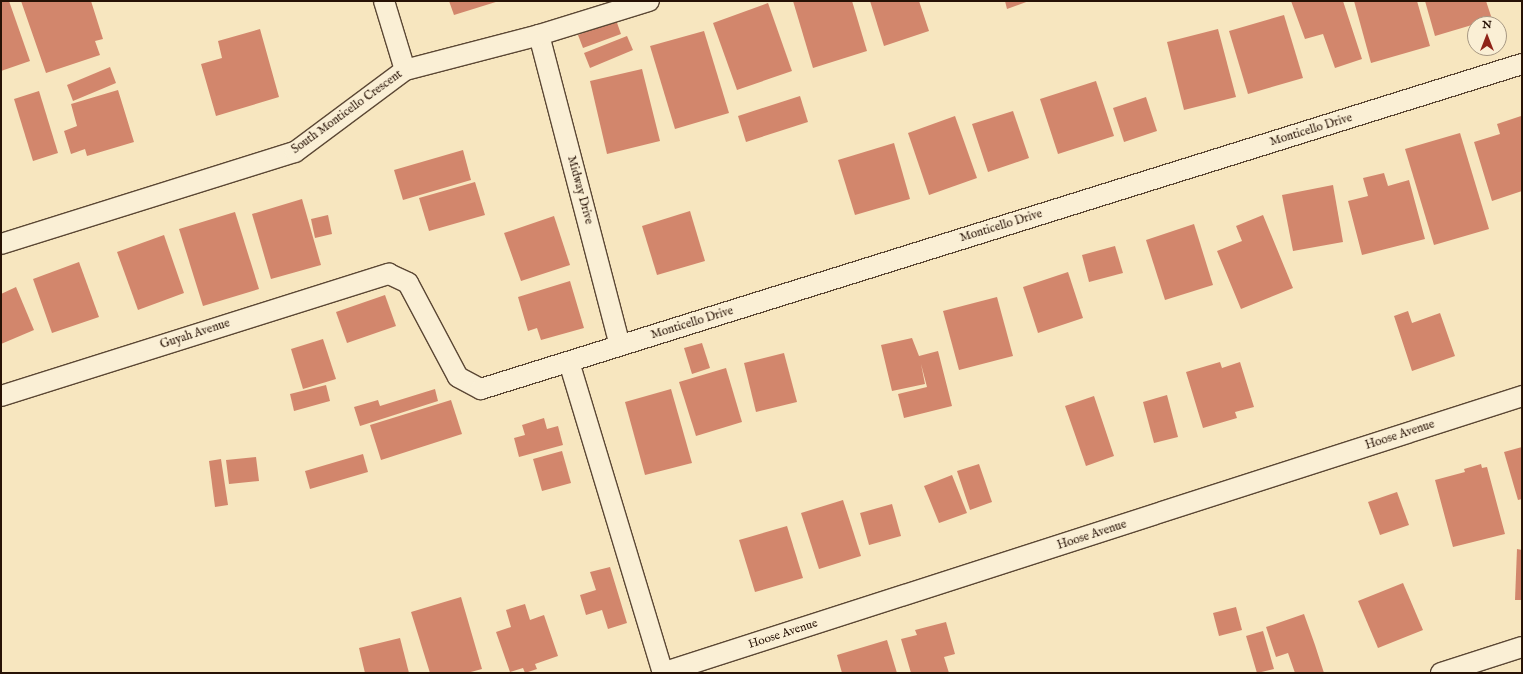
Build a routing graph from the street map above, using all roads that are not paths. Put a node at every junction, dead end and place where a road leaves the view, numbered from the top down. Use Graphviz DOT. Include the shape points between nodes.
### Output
graph roads {
  1 [pos="384,1"];
  2 [pos="649,1"];
  3 [pos="539,35"];
  4 [pos="1522,64"];
  5 [pos="405,70"];
  6 [pos="1,244"];
  7 [pos="389,274"];
  8 [pos="620,345"];
  9 [pos="570,362"];
  10 [pos="1,396"];
  11 [pos="1522,396"];
  12 [pos="1522,647"];
  13 [pos="662,673"];
  14 [pos="1441,673"];
  1 -- 5 [label="street"];
  2 -- 3 [label="street, South Monticello Crescent"];
  3 -- 5 [label="street, South Monticello Crescent"];
  3 -- 8 [label="street, Midway Drive"];
  4 -- 8 [label="street, Monticello Drive"];
  5 -- 6 [label="street, South Monticello Crescent" via="295,152"];
  7 -- 9 [label="street, Monticello Drive" via="408,283 458,377 481,389"];
  7 -- 10 [label="street, Guyah Avenue"];
  8 -- 9 [label="street, Monticello Drive"];
  9 -- 13 [label="street"];
  11 -- 13 [label="street, Hoose Avenue"];
  12 -- 14 [label="street"];
}
